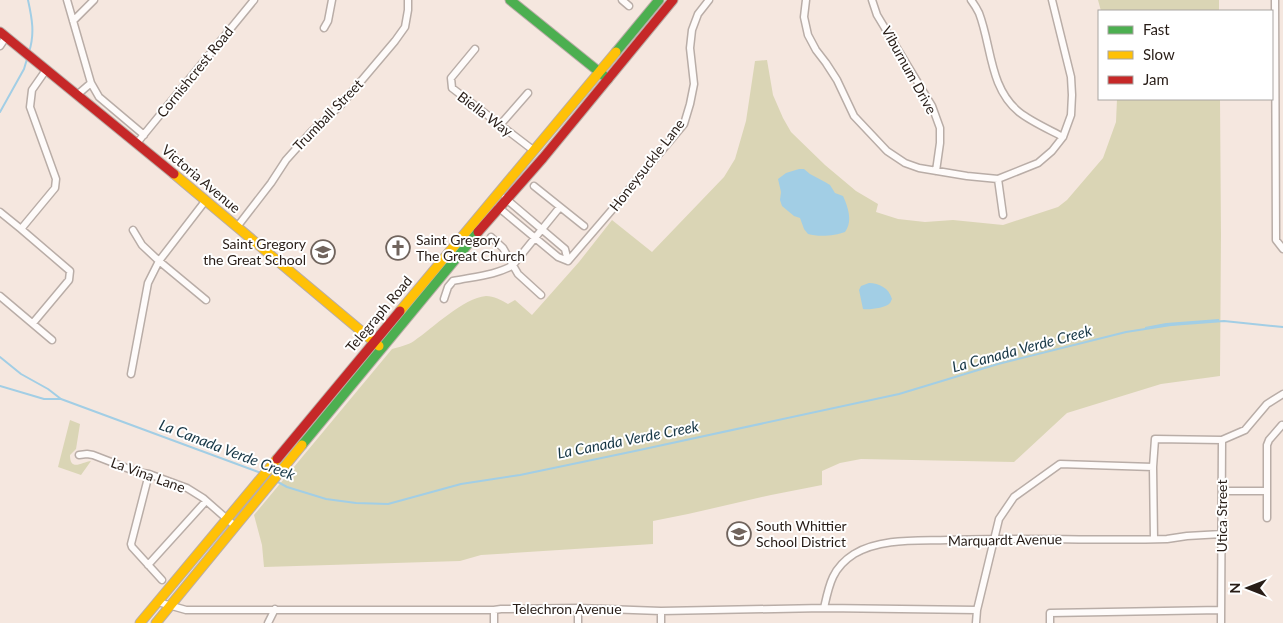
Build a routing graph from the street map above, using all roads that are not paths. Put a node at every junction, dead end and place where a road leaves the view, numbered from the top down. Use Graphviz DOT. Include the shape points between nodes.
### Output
graph roads {
  1 [pos="67,0"];
  2 [pos="94,0"];
  3 [pos="254,0"];
  4 [pos="332,0"];
  5 [pos="408,0"];
  6 [pos="622,0"];
  7 [pos="659,0"];
  8 [pos="674,0"];
  9 [pos="709,0"];
  10 [pos="806,0"];
  11 [pos="872,0"];
  12 [pos="971,0"];
  13 [pos="1052,0"];
  14 [pos="1275,0"];
  15 [pos="514,1"];
  16 [pos="629,6"];
  17 [pos="73,21"];
  18 [pos="324,28"];
  19 [pos="3,35"];
  20 [pos="0,46"];
  21 [pos="475,49"];
  22 [pos="46,70"];
  23 [pos="600,72"];
  24 [pos="608,79"];
  25 [pos="91,83"];
  26 [pos="528,93"];
  27 [pos="77,95"];
  28 [pos="500,125"];
  29 [pos="144,135"];
  30 [pos="1063,137"];
  31 [pos="137,143"];
  32 [pos="1280,146"];
  33 [pos="533,150"];
  34 [pos="936,171"];
  35 [pos="998,179"];
  36 [pos="534,186"];
  37 [pos="498,192"];
  38 [pos="506,199"];
  39 [pos="206,200"];
  40 [pos="492,201"];
  41 [pos="560,206"];
  42 [pos="499,208"];
  43 [pos="0,212"];
  44 [pos="1003,215"];
  45 [pos="237,226"];
  46 [pos="584,226"];
  47 [pos="22,229"];
  48 [pos="541,229"];
  49 [pos="133,230"];
  50 [pos="491,237"];
  51 [pos="534,238"];
  52 [pos="1283,249"];
  53 [pos="159,261"];
  54 [pos="568,261"];
  55 [pos="513,265"];
  56 [pos="541,295"];
  57 [pos="0,296"];
  58 [pos="444,299"];
  59 [pos="206,300"];
  60 [pos="33,323"];
  61 [pos="52,340"];
  62 [pos="374,342"];
  63 [pos="382,349"];
  64 [pos="131,374"];
  65 [pos="1283,394"];
  66 [pos="1282,425"];
  67 [pos="1222,440"];
  68 [pos="79,455"];
  69 [pos="1153,467"];
  70 [pos="148,474"];
  71 [pos="1267,491"];
  72 [pos="1222,492"];
  73 [pos="206,501"];
  74 [pos="1267,518"];
  75 [pos="227,519"];
  76 [pos="235,526"];
  77 [pos="1222,534"];
  78 [pos="994,538"];
  79 [pos="1154,539"];
  80 [pos="148,565"];
  81 [pos="162,580"];
  82 [pos="158,602"];
  83 [pos="170,606"];
  84 [pos="578,608"];
  85 [pos="824,608"];
  86 [pos="275,609"];
  87 [pos="494,610"];
  88 [pos="977,610"];
  89 [pos="1221,610"];
  90 [pos="661,611"];
  91 [pos="140,623"];
  92 [pos="156,623"];
  93 [pos="268,623"];
  94 [pos="494,623"];
  95 [pos="578,623"];
  96 [pos="661,623"];
  97 [pos="976,623"];
  98 [pos="1050,623"];
  99 [pos="1221,623"];
  1 -- 17 [label="street"];
  2 -- 17 [label="street"];
  3 -- 29 [label="street, Cornishcrest Road"];
  4 -- 18 [label="street"];
  5 -- 45 [label="street, Trumball Street" via="405,27 395,41 340,106 286,160"];
  6 -- 16 [label="street"];
  7 -- 23 [label="main road, Telegraph Road"];
  8 -- 24 [label="main road, Telegraph Road"];
  9 -- 54 [label="street, Honeysuckle Lane" via="698,14 692,30 690,48 694,84 684,124"];
  10 -- 34 [label="street" via="804,17 808,35 837,80 854,116 887,151 905,163"];
  11 -- 34 [label="street, Viburnum Drive" via="877,15 932,106 940,128"];
  12 -- 30 [label="street" via="984,28 1002,92 1020,113"];
  13 -- 30 [label="street" via="1072,95 1071,115"];
  14 -- 32 [label="street"];
  15 -- 23 [label="main road"];
  17 -- 25 [label="street"];
  19 -- 20 [label="street"];
  19 -- 22 [label="main road, Victoria Avenue"];
  21 -- 28 [label="street, Biella Way" via="451,78 452,88"];
  22 -- 27 [label="main road, Victoria Avenue"];
  22 -- 47 [label="street" via="32,90 30,107 56,180 55,188"];
  23 -- 24 [label="main road"];
  23 -- 33 [label="main road, Telegraph Road"];
  24 -- 38 [label="main road, Telegraph Road"];
  25 -- 27 [label="street"];
  25 -- 29 [label="street" via="98,97"];
  26 -- 28 [label="street"];
  27 -- 31 [label="main road, Victoria Avenue"];
  28 -- 33 [label="street, Biella Way"];
  29 -- 31 [label="street, Cornishcrest Road"];
  30 -- 35 [label="street" via="1038,163"];
  31 -- 39 [label="main road, Victoria Avenue"];
  32 -- 52 [label="street" via="1276,240"];
  33 -- 37 [label="main road, Telegraph Road"];
  34 -- 35 [label="street"];
  35 -- 44 [label="street"];
  36 -- 41 [label="street"];
  37 -- 38 [label="street"];
  37 -- 40 [label="main road, Telegraph Road"];
  38 -- 42 [label="main road, Telegraph Road"];
  38 -- 48 [label="street"];
  39 -- 45 [label="main road, Victoria Avenue"];
  39 -- 53 [label="street"];
  40 -- 42 [label="street"];
  40 -- 62 [label="main road, Telegraph Road"];
  41 -- 46 [label="street"];
  41 -- 48 [label="street"];
  42 -- 51 [label="street"];
  42 -- 63 [label="main road, Telegraph Road"];
  43 -- 47 [label="street"];
  45 -- 62 [label="main road, Victoria Avenue"];
  47 -- 60 [label="street" via="70,271 69,280"];
  48 -- 51 [label="street"];
  48 -- 54 [label="street" via="565,249"];
  49 -- 53 [label="street" via="142,245"];
  50 -- 55 [label="street" via="503,248"];
  51 -- 54 [label="street"];
  51 -- 55 [label="street"];
  53 -- 59 [label="street"];
  53 -- 64 [label="street" via="148,283"];
  55 -- 56 [label="street"];
  55 -- 58 [label="street" via="498,272 453,281"];
  57 -- 60 [label="street"];
  60 -- 61 [label="street"];
  62 -- 63 [label="main road, Victoria Avenue"];
  62 -- 75 [label="main road, Telegraph Road"];
  63 -- 76 [label="main road, Telegraph Road"];
  65 -- 67 [label="street" via="1267,404 1245,430"];
  66 -- 71 [label="street" via="1267,445"];
  67 -- 69 [label="street" via="1155,439"];
  67 -- 72 [label="street, Utica Street"];
  68 -- 70 [label="street, La Vina Lane" via="93,455"];
  69 -- 78 [label="street" via="1060,464 1014,498 999,519"];
  69 -- 79 [label="street"];
  70 -- 73 [label="street, La Vina Lane" via="187,488"];
  70 -- 80 [label="street" via="132,547"];
  71 -- 72 [label="street"];
  71 -- 74 [label="street"];
  72 -- 77 [label="street, Utica Street"];
  73 -- 75 [label="street, La Vina Lane"];
  73 -- 80 [label="street"];
  75 -- 76 [label="street, La Vina Lane"];
  75 -- 82 [label="main road, Telegraph Road"];
  76 -- 83 [label="main road, Telegraph Road"];
  77 -- 79 [label="street, Marquardt Avenue"];
  77 -- 89 [label="street, Utica Street"];
  78 -- 79 [label="street, Marquardt Avenue"];
  78 -- 85 [label="street, Marquardt Avenue" via="892,542 867,549 838,568 829,584"];
  78 -- 88 [label="street"];
  80 -- 81 [label="street"];
  82 -- 83 [label="street, Telechron Avenue"];
  82 -- 91 [label="main road, Telegraph Road"];
  83 -- 86 [label="street, Telechron Avenue" via="186,610"];
  83 -- 92 [label="main road, Telegraph Road"];
  84 -- 87 [label="street, Telechron Avenue"];
  84 -- 90 [label="street, Telechron Avenue"];
  84 -- 95 [label="street"];
  85 -- 88 [label="street, Telechron Avenue"];
  85 -- 90 [label="street, Telechron Avenue"];
  86 -- 87 [label="street, Telechron Avenue"];
  86 -- 93 [label="street"];
  87 -- 94 [label="street"];
  88 -- 97 [label="street"];
  89 -- 98 [label="street" via="1050,613"];
  89 -- 99 [label="street, Utica Street"];
  90 -- 96 [label="street"];
}
